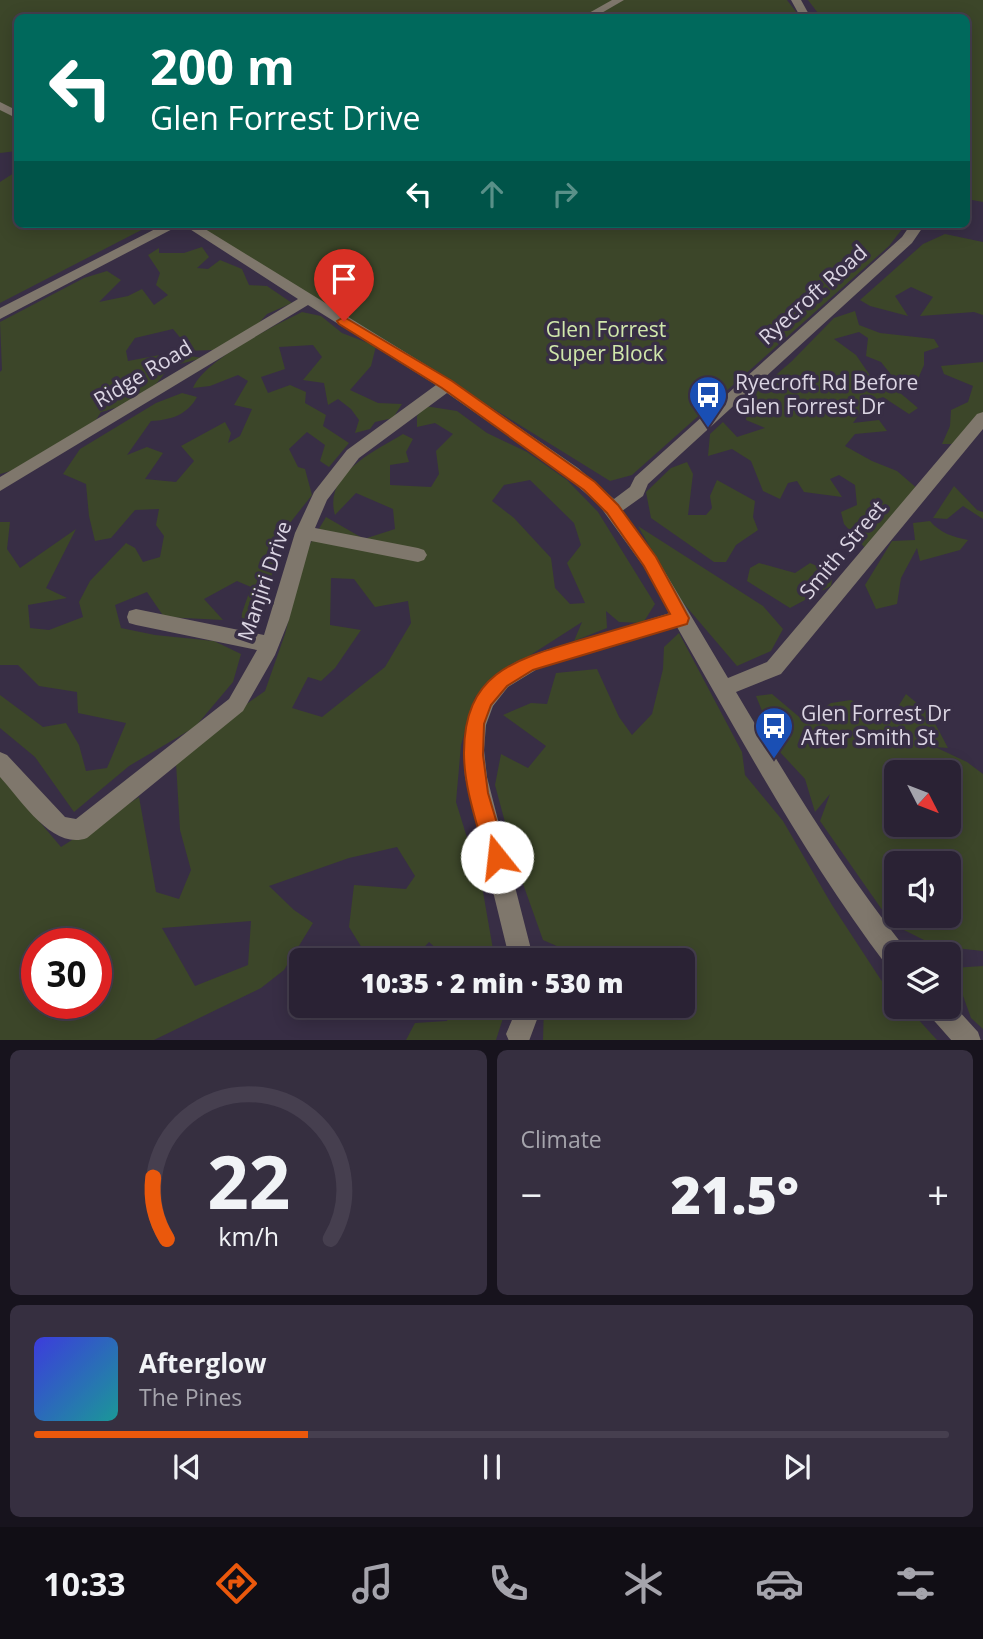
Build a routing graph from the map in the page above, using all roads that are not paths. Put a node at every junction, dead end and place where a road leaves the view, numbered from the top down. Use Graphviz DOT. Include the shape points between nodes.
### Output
graph roads {
  1 [pos="619,0"];
  2 [pos="593,14"];
  3 [pos="167,228"];
  4 [pos="194,228"];
  5 [pos="915,228"];
  6 [pos="308,299"];
  7 [pos="0,314"];
  8 [pos="447,385"];
  9 [pos="983,418"];
  10 [pos="0,485"];
  11 [pos="609,505"];
  12 [pos="304,533"];
  13 [pos="418,555"];
  14 [pos="136,617"];
  15 [pos="680,618"];
  16 [pos="270,644"];
  17 [pos="722,689"];
  18 [pos="0,762"];
  19 [pos="884,942"];
  20 [pos="520,948"];
  21 [pos="525,1018"];
  22 [pos="950,1019"];
  23 [pos="519,1034"];
  24 [pos="968,1040"];
  1 -- 2 [label="street"];
  3 -- 7 [label="street"];
  4 -- 6 [label="street"];
  5 -- 11 [label="street, Ryecroft Road" via="641,481 637,491"];
  6 -- 8 [label="street"];
  6 -- 10 [label="street, Ridge Road"];
  8 -- 11 [label="street" via="572,472"];
  8 -- 12 [label="street, Manjiri Drive" via="353,454 320,497"];
  9 -- 17 [label="street, Smith Street" via="774,668"];
  11 -- 15 [label="street" via="650,562"];
  12 -- 13 [label="street"];
  12 -- 16 [label="street, Manjiri Drive"];
  14 -- 16 [label="street"];
  15 -- 17 [label="street"];
  15 -- 20 [label="street" via="528,663 500,681 484,701 475,724 478,793"];
  16 -- 18 [label="street, Manjiri Drive" via="236,705 79,830 59,826"];
  17 -- 19 [label="street" via="800,821"];
  21 -- 23 [label="street"];
  22 -- 24 [label="street"];
}
